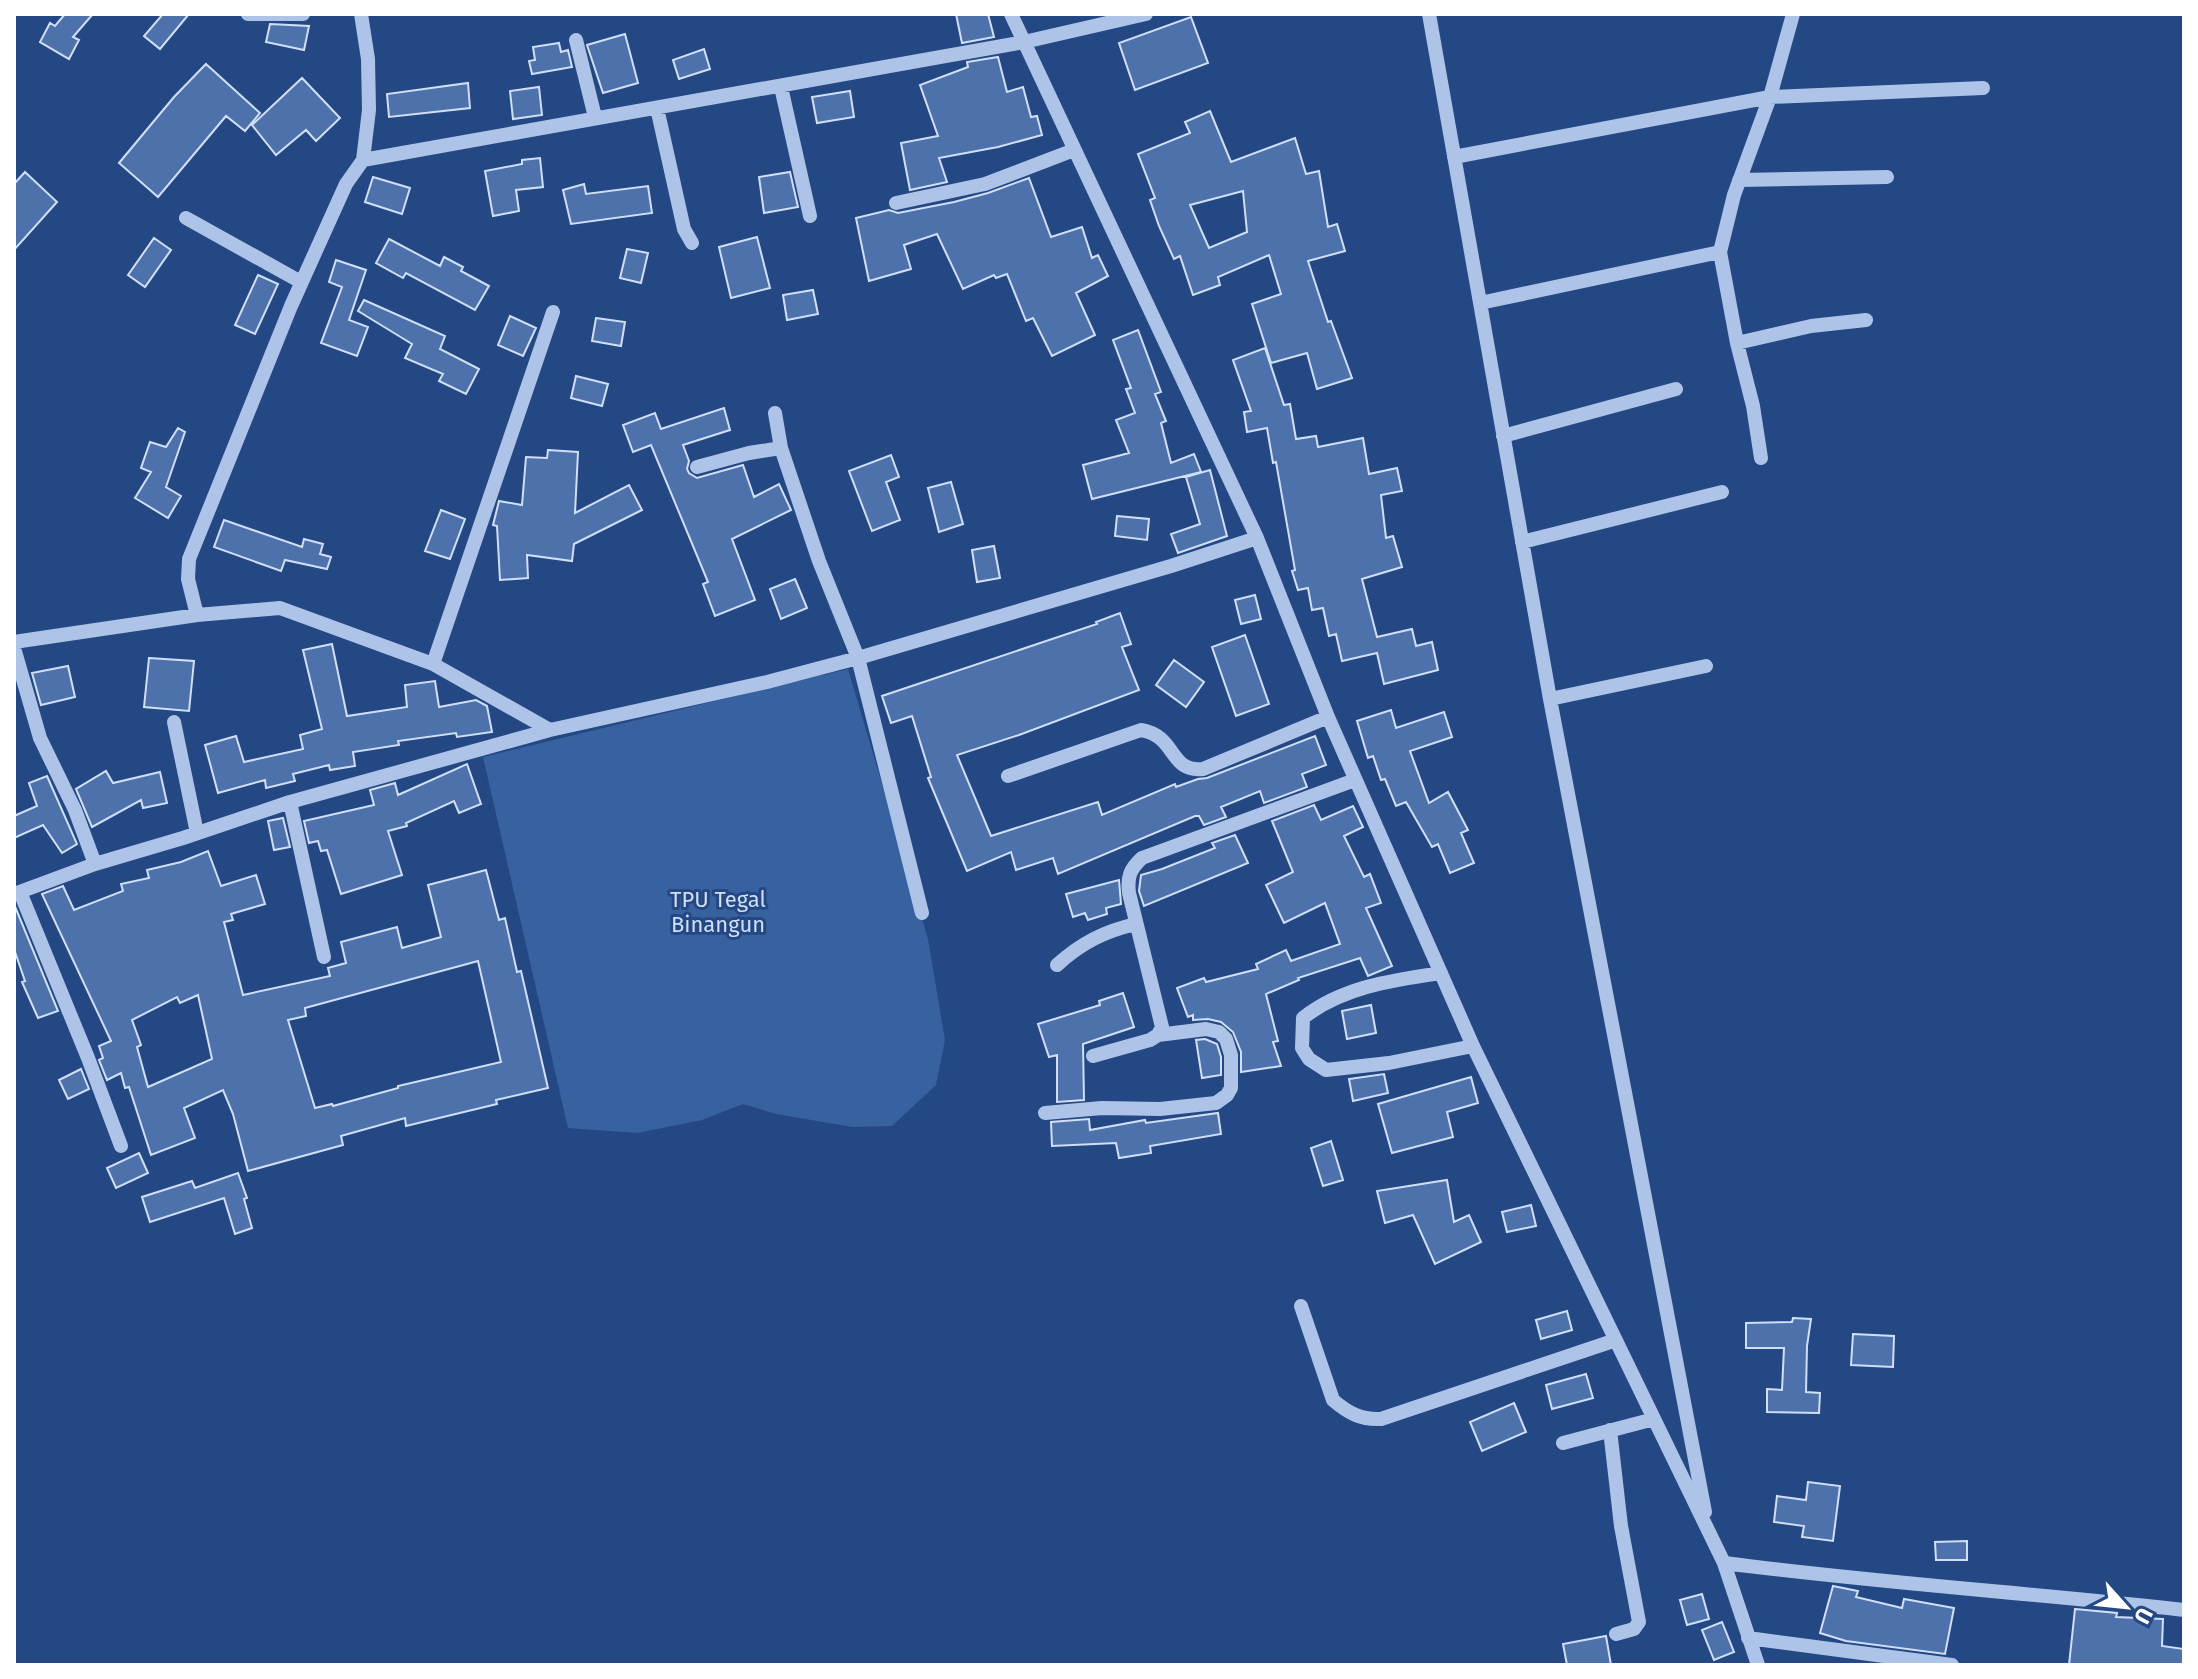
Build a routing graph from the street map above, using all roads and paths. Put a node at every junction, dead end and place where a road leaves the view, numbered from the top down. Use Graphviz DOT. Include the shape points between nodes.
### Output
graph roads {
  1 [pos="248,14"];
  2 [pos="303,14"];
  3 [pos="361,14"];
  4 [pos="1011,14"];
  5 [pos="1146,14"];
  6 [pos="1429,14"];
  7 [pos="1793,14"];
  8 [pos="576,40"];
  9 [pos="1024,42"];
  10 [pos="781,87"];
  11 [pos="1983,88"];
  12 [pos="1770,97"];
  13 [pos="657,108"];
  14 [pos="595,117"];
  15 [pos="1074,150"];
  16 [pos="1454,157"];
  17 [pos="363,160"];
  18 [pos="1887,177"];
  19 [pos="1739,180"];
  20 [pos="896,203"];
  21 [pos="810,216"];
  22 [pos="186,218"];
  23 [pos="692,243"];
  24 [pos="1720,252"];
  25 [pos="301,282"];
  26 [pos="1480,303"];
  27 [pos="553,312"];
  28 [pos="1866,320"];
  29 [pos="1737,343"];
  30 [pos="1676,389"];
  31 [pos="775,413"];
  32 [pos="1503,436"];
  33 [pos="781,448"];
  34 [pos="1761,458"];
  35 [pos="697,467"];
  36 [pos="1722,492"];
  37 [pos="1257,538"];
  38 [pos="1522,542"];
  39 [pos="197,615"];
  40 [pos="14,645"];
  41 [pos="858,658"];
  42 [pos="433,664"];
  43 [pos="1706,666"];
  44 [pos="1550,699"];
  45 [pos="1328,717"];
  46 [pos="174,722"];
  47 [pos="550,730"];
  48 [pos="1008,776"];
  49 [pos="1355,780"];
  50 [pos="290,802"];
  51 [pos="197,833"];
  52 [pos="95,864"];
  53 [pos="17,893"];
  54 [pos="922,913"];
  55 [pos="1136,924"];
  56 [pos="324,957"];
  57 [pos="1057,965"];
  58 [pos="1441,973"];
  59 [pos="1158,1035"];
  60 [pos="1473,1046"];
  61 [pos="1093,1056"];
  62 [pos="1045,1113"];
  63 [pos="121,1146"];
  64 [pos="1301,1306"];
  65 [pos="1616,1340"];
  66 [pos="1654,1419"];
  67 [pos="1610,1430"];
  68 [pos="1563,1443"];
  69 [pos="1709,1530"];
  70 [pos="1724,1563"];
  71 [pos="2184,1610"];
  72 [pos="1616,1634"];
  73 [pos="1752,1655"];
  74 [pos="1952,1665"];
  1 -- 2 [label="street"];
  3 -- 17 [label="street" via="369,110"];
  4 -- 9 [label="street"];
  5 -- 9 [label="street"];
  6 -- 16 [label="street"];
  7 -- 12 [label="street"];
  8 -- 14 [label="street"];
  9 -- 10 [label="street"];
  9 -- 15 [label="street"];
  10 -- 13 [label="street"];
  10 -- 21 [label="street"];
  11 -- 12 [label="street"];
  12 -- 16 [label="street"];
  12 -- 19 [label="street"];
  13 -- 14 [label="street"];
  13 -- 23 [label="street" via="684,229"];
  14 -- 17 [label="street"];
  15 -- 20 [label="street" via="985,184"];
  15 -- 37 [label="street"];
  16 -- 26 [label="street"];
  17 -- 25 [label="street" via="346,184"];
  18 -- 19 [label="street"];
  19 -- 24 [label="street"];
  22 -- 25 [label="street"];
  24 -- 26 [label="street"];
  24 -- 29 [label="street"];
  25 -- 39 [label="street" via="189,559"];
  26 -- 32 [label="street"];
  27 -- 42 [label="street"];
  28 -- 29 [label="street"];
  29 -- 34 [label="street"];
  30 -- 32 [label="street"];
  31 -- 33 [label="street"];
  32 -- 38 [label="street"];
  33 -- 35 [label="street"];
  33 -- 41 [label="street"];
  36 -- 38 [label="street"];
  37 -- 41 [label="street"];
  37 -- 45 [label="street"];
  38 -- 44 [label="street"];
  39 -- 40 [label="street"];
  39 -- 42 [label="street" via="280,608"];
  40 -- 52 [label="street" via="40,738"];
  41 -- 47 [label="street"];
  41 -- 54 [label="street"];
  42 -- 47 [label="street"];
  43 -- 44 [label="street"];
  44 -- 69 [label="street"];
  45 -- 48 [label="street" via="1203,769 1184,767 1161,736 1141,730"];
  45 -- 49 [label="street"];
  46 -- 51 [label="street"];
  47 -- 50 [label="street"];
  49 -- 55 [label="street" via="1142,858 1127,879"];
  49 -- 58 [label="street"];
  50 -- 51 [label="street"];
  50 -- 56 [label="street"];
  51 -- 52 [label="street"];
  52 -- 53 [label="street"];
  53 -- 63 [label="street"];
  55 -- 57 [label="street" via="1093,938"];
  55 -- 59 [label="street" via="1162,1027"];
  58 -- 60 [label="street"];
  58 -- 60 [label="street" via="1336,996 1303,1018 1302,1048 1326,1070"];
  59 -- 61 [label="street"];
  59 -- 62 [label="street" via="1219,1032 1231,1055 1227,1095 1216,1103 1160,1109"];
  60 -- 65 [label="street"];
  64 -- 65 [label="street" via="1333,1400 1365,1420"];
  65 -- 66 [label="street"];
  66 -- 67 [label="street"];
  66 -- 69 [label="street"];
  67 -- 68 [label="street"];
  67 -- 72 [label="street" via="1639,1622"];
  69 -- 70 [label="street"];
  70 -- 71 [label="street"];
  70 -- 73 [label="street"];
  73 -- 74 [label="street"];
}
